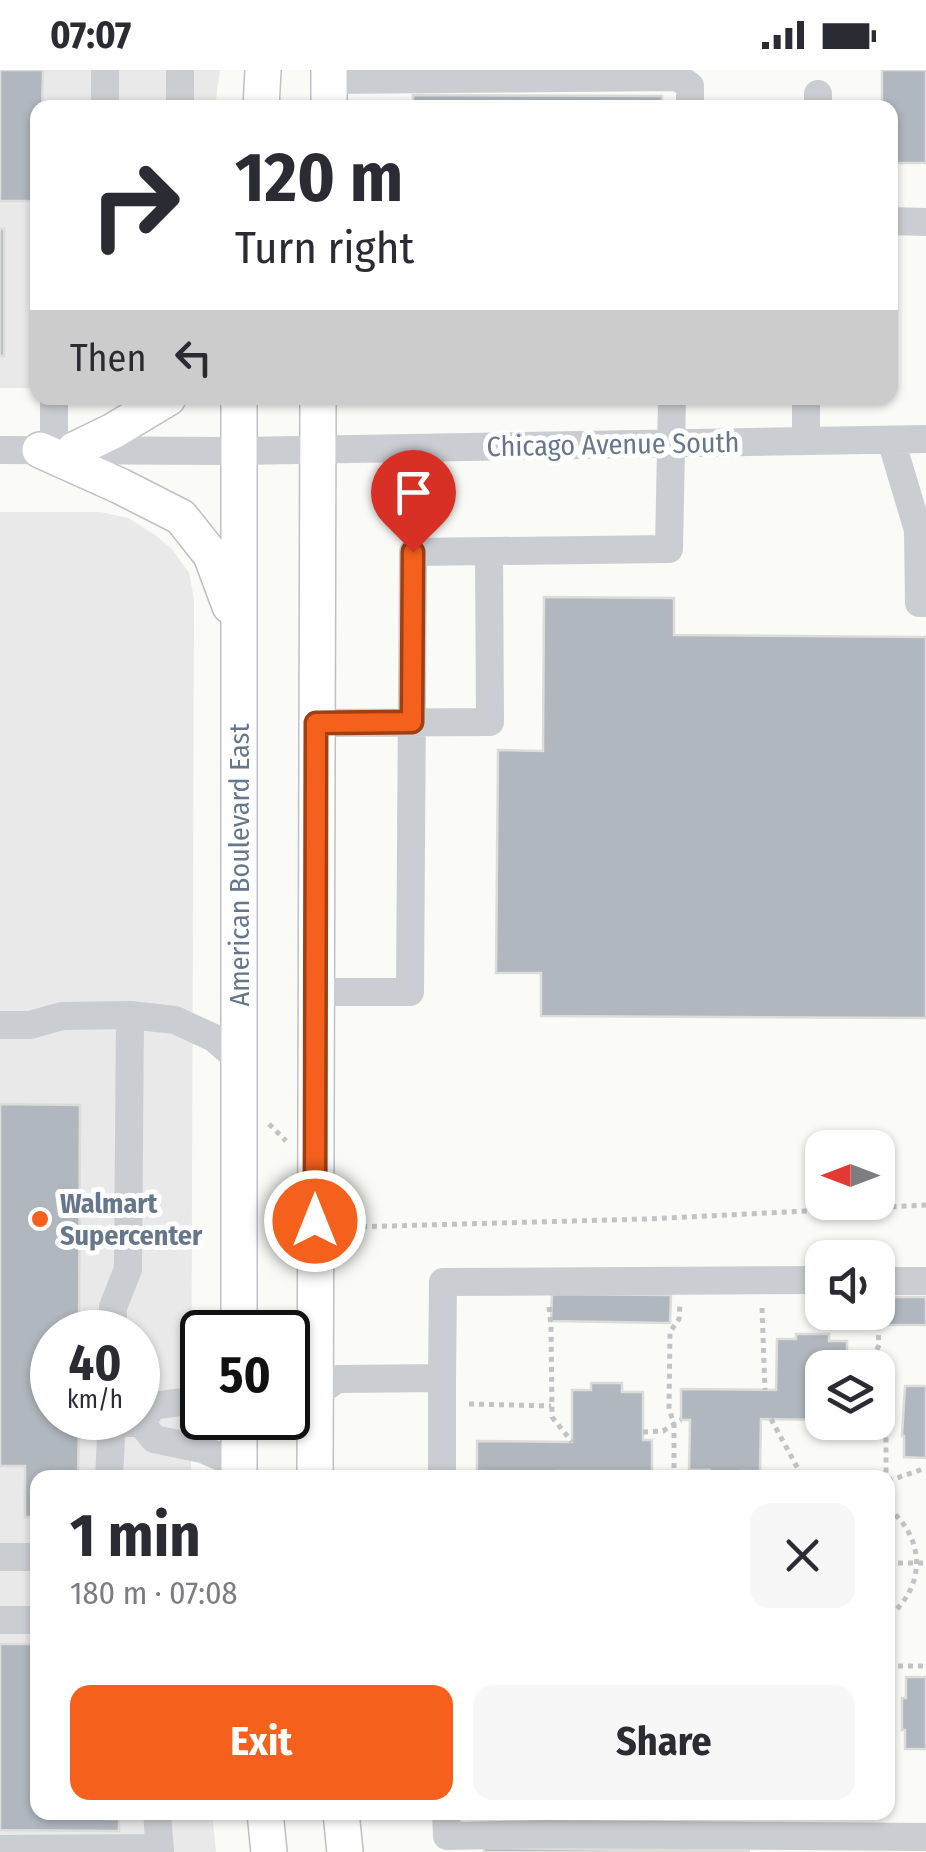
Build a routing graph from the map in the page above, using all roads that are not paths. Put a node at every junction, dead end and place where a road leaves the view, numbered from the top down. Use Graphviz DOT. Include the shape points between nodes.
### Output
graph roads {
  1 [pos="105,70"];
  2 [pos="180,70"];
  3 [pos="262,70"];
  4 [pos="329,86"];
  5 [pos="105,100"];
  6 [pos="180,100"];
  7 [pos="260,100"];
  8 [pos="690,100"];
  9 [pos="898,222"];
  10 [pos="926,222"];
  11 [pos="54,405"];
  12 [pos="156,405"];
  13 [pos="239,405"];
  14 [pos="318,405"];
  15 [pos="672,405"];
  16 [pos="806,405"];
  17 [pos="926,439"];
  18 [pos="891,440"];
  19 [pos="806,441"];
  20 [pos="671,444"];
  21 [pos="316,449"];
  22 [pos="0,450"];
  23 [pos="56,450"];
  24 [pos="238,450"];
  25 [pos="921,524"];
  26 [pos="489,551"];
  27 [pos="926,603"];
  28 [pos="239,630"];
  29 [pos="412,722"];
  30 [pos="316,723"];
  31 [pos="316,992"];
  32 [pos="130,1015"];
  33 [pos="0,1025"];
  34 [pos="239,1060"];
  35 [pos="805,1280"];
  36 [pos="895,1280"];
  37 [pos="926,1280"];
  38 [pos="113,1310"];
  39 [pos="239,1310"];
  40 [pos="304,1310"];
  41 [pos="310,1391"];
  42 [pos="442,1391"];
  43 [pos="111,1440"];
  44 [pos="159,1440"];
  45 [pos="239,1440"];
  46 [pos="309,1440"];
  47 [pos="109,1470"];
  48 [pos="236,1470"];
  49 [pos="238,1470"];
  50 [pos="314,1470"];
  51 [pos="442,1470"];
  52 [pos="0,1556"];
  53 [pos="30,1557"];
  54 [pos="0,1620"];
  55 [pos="30,1620"];
  56 [pos="267,1820"];
  57 [pos="342,1820"];
  58 [pos="446,1820"];
  59 [pos="154,1831"];
  60 [pos="926,1837"];
  61 [pos="0,1849"];
  62 [pos="269,1852"];
  63 [pos="345,1852"];
  1 -- 5 [label="street"];
  2 -- 6 [label="street"];
  3 -- 7 [label="main road"];
  4 -- 8 [label="street" via="678,78 690,86"];
  9 -- 10 [label="street"];
  11 -- 23 [label="street"];
  12 -- 23 [label="main road" via="113,431"];
  13 -- 24 [label="main road, American Boulevard East"];
  14 -- 21 [label="main road"];
  15 -- 20 [label="street"];
  16 -- 19 [label="street"];
  17 -- 18 [label="street, Chicago Avenue South"];
  18 -- 19 [label="street, Chicago Avenue South"];
  18 -- 25 [label="street"];
  19 -- 20 [label="street, Chicago Avenue South"];
  20 -- 21 [label="street, Chicago Avenue South"];
  20 -- 26 [label="street" via="669,550"];
  21 -- 24 [label="street, Chicago Avenue South"];
  21 -- 30 [label="main road"];
  22 -- 23 [label="street, Chicago Avenue South"];
  23 -- 24 [label="street, Chicago Avenue South"];
  23 -- 28 [label="main road" via="181,517 211,555"];
  24 -- 28 [label="main road, American Boulevard East"];
  25 -- 27 [label="street" via="918,603"];
  26 -- 29 [label="street" via="413,552"];
  26 -- 29 [label="street" via="490,722"];
  28 -- 34 [label="main road, American Boulevard East"];
  29 -- 30 [label="street"];
  29 -- 31 [label="street" via="410,992"];
  30 -- 31 [label="main road"];
  31 -- 40 [label="main road"];
  32 -- 33 [label="street"];
  32 -- 34 [label="street" via="175,1020 214,1038"];
  32 -- 38 [label="street" via="128,1268"];
  34 -- 39 [label="main road, American Boulevard East"];
  35 -- 42 [label="street" via="443,1282"];
  36 -- 37 [label="street"];
  41 -- 42 [label="street" via="336,1379"];
  42 -- 51 [label="street"];
  43 -- 47 [label="street"];
  44 -- 48 [label="street" via="202,1449"];
  45 -- 49 [label="main road"];
  46 -- 50 [label="main road"];
  52 -- 53 [label="street"];
  54 -- 55 [label="street"];
  56 -- 62 [label="main road"];
  57 -- 63 [label="main road"];
  58 -- 60 [label="street" via="447,1836"];
  59 -- 61 [label="street"];
}
